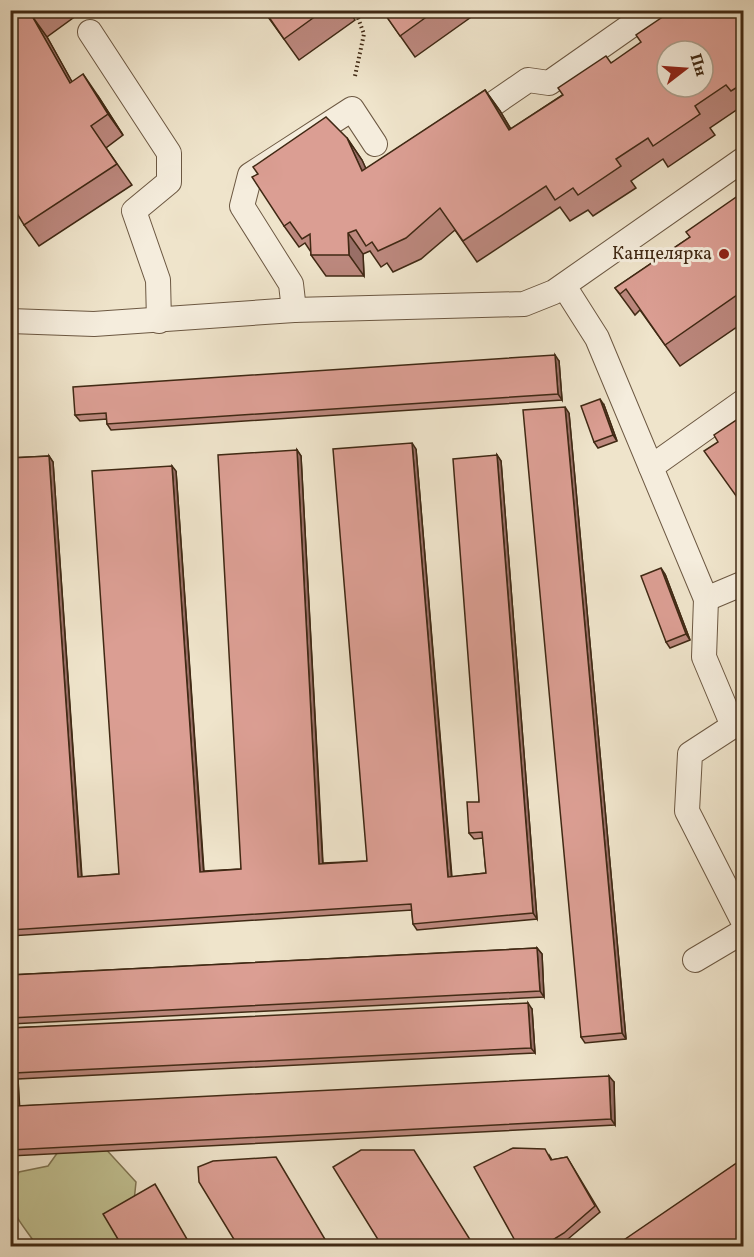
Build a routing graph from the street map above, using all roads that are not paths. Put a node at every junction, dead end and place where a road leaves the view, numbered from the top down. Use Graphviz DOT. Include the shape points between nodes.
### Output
graph roads {
  1 [pos="653,10"];
  2 [pos="90,32"];
  3 [pos="448,134"];
  4 [pos="375,144"];
  5 [pos="744,159"];
  6 [pos="564,286"];
  7 [pos="294,310"];
  8 [pos="10,321"];
  9 [pos="159,321"];
  10 [pos="744,401"];
  11 [pos="651,467"];
  12 [pos="744,583"];
  13 [pos="706,599"];
  14 [pos="744,923"];
  15 [pos="744,931"];
  16 [pos="695,960"];
  1 -- 3 [label="lane" via="549,83 528,80"];
  2 -- 9 [label="lane" via="169,153 169,182 134,211 158,280"];
  4 -- 7 [label="lane" via="352,109 250,175 243,207 291,284"];
  5 -- 6 [label="lane"];
  6 -- 7 [label="lane" via="524,304"];
  6 -- 11 [label="lane" via="597,338"];
  7 -- 9 [label="lane"];
  8 -- 9 [label="lane"];
  10 -- 11 [label="lane"];
  11 -- 13 [label="lane"];
  12 -- 13 [label="lane"];
  13 -- 14 [label="lane" via="704,657 733,726 690,754 687,812"];
  15 -- 16 [label="lane"];
}
